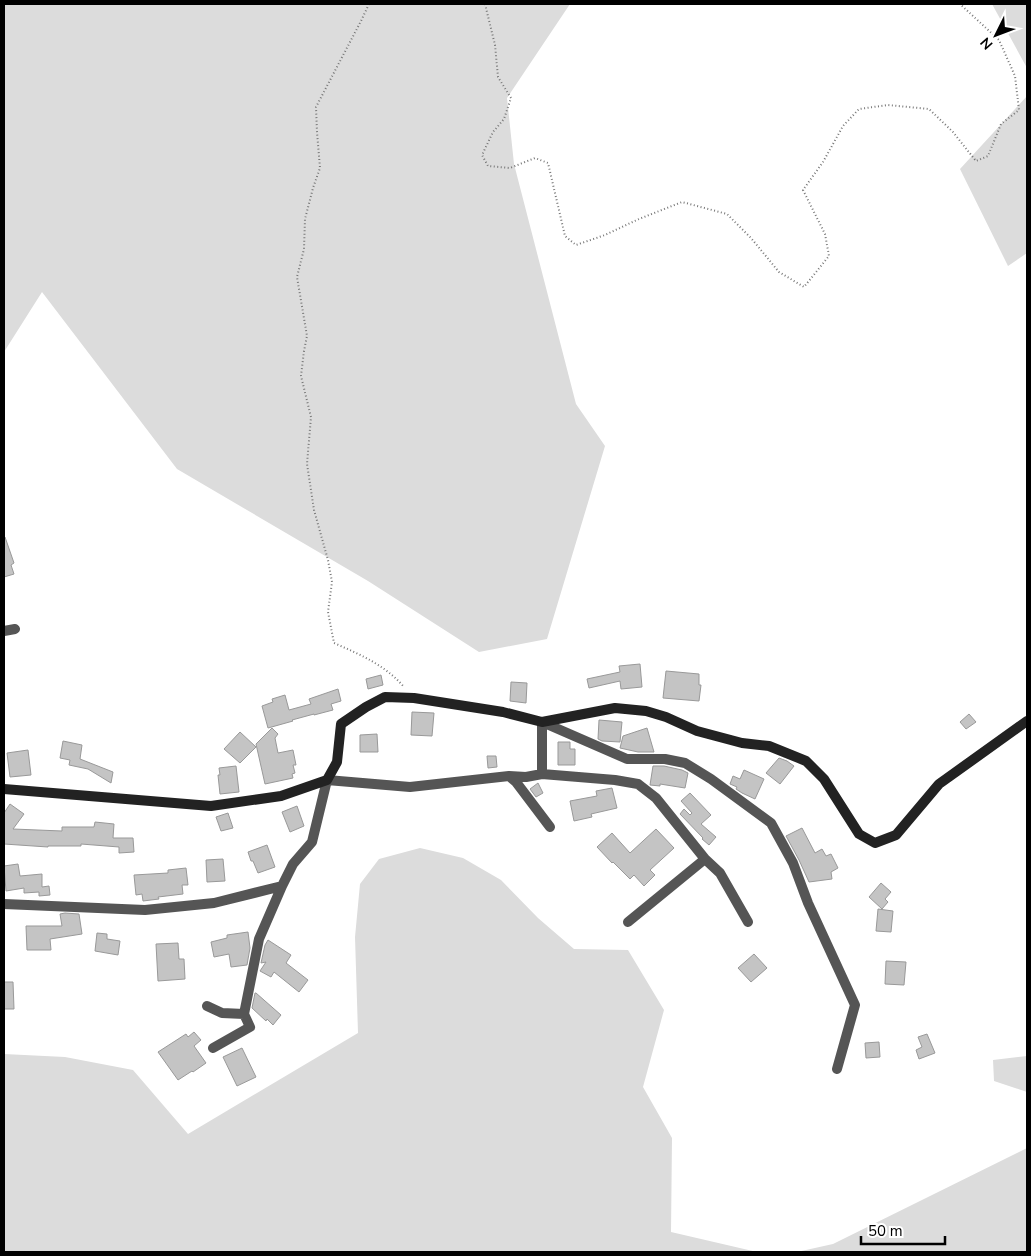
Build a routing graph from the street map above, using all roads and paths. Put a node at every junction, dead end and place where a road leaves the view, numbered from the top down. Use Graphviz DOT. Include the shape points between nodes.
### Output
graph roads {
  1 [pos="369,4"];
  2 [pos="485,4"];
  3 [pos="960,4"];
  4 [pos="16,629"];
  5 [pos="4,631"];
  6 [pos="414,698"];
  7 [pos="1027,721"];
  8 [pos="542,722"];
  9 [pos="542,774"];
  10 [pos="509,776"];
  11 [pos="327,780"];
  12 [pos="4,789"];
  13 [pos="550,827"];
  14 [pos="705,859"];
  15 [pos="282,886"];
  16 [pos="4,904"];
  17 [pos="628,922"];
  18 [pos="748,922"];
  19 [pos="207,1006"];
  20 [pos="244,1014"];
  21 [pos="213,1048"];
  22 [pos="837,1069"];
  1 -- 6 [label="path" via="316,106 320,168 305,219 304,249 297,277 307,336 301,376 311,417 307,464 314,510 332,582 328,612 334,643 381,666 395,676"];
  2 -- 3 [label="path" via="495,45 498,77 511,98 504,119 493,132 482,155 488,166 510,168 535,158 548,163 565,236 576,245 605,236 682,202 727,214 779,272 804,287 829,256 825,234 803,190 843,126 859,109 888,105 929,109 976,161 988,156 1001,124 1019,110 1015,76 999,40"];
  4 -- 5 [label="street"];
  6 -- 8 [label="street" via="503,712"];
  6 -- 11 [label="street" via="385,697 341,724 337,762"];
  7 -- 8 [label="street" via="939,784 896,835 876,842 859,834 824,779 806,761 768,746 697,730 646,711 615,708"];
  8 -- 9 [label="street"];
  8 -- 22 [label="street" via="627,758 685,763 770,823 793,863 855,1005"];
  9 -- 10 [label="street"];
  9 -- 14 [label="street" via="638,784 656,798"];
  10 -- 11 [label="street" via="410,787"];
  10 -- 13 [label="street"];
  11 -- 12 [label="street" via="281,796 211,806"];
  11 -- 15 [label="street" via="312,842 293,864"];
  14 -- 17 [label="street"];
  14 -- 18 [label="street" via="720,873"];
  15 -- 16 [label="street" via="214,902 145,910"];
  15 -- 20 [label="street" via="259,939"];
  19 -- 20 [label="street" via="222,1014"];
  20 -- 21 [label="street" via="250,1027"];
}
